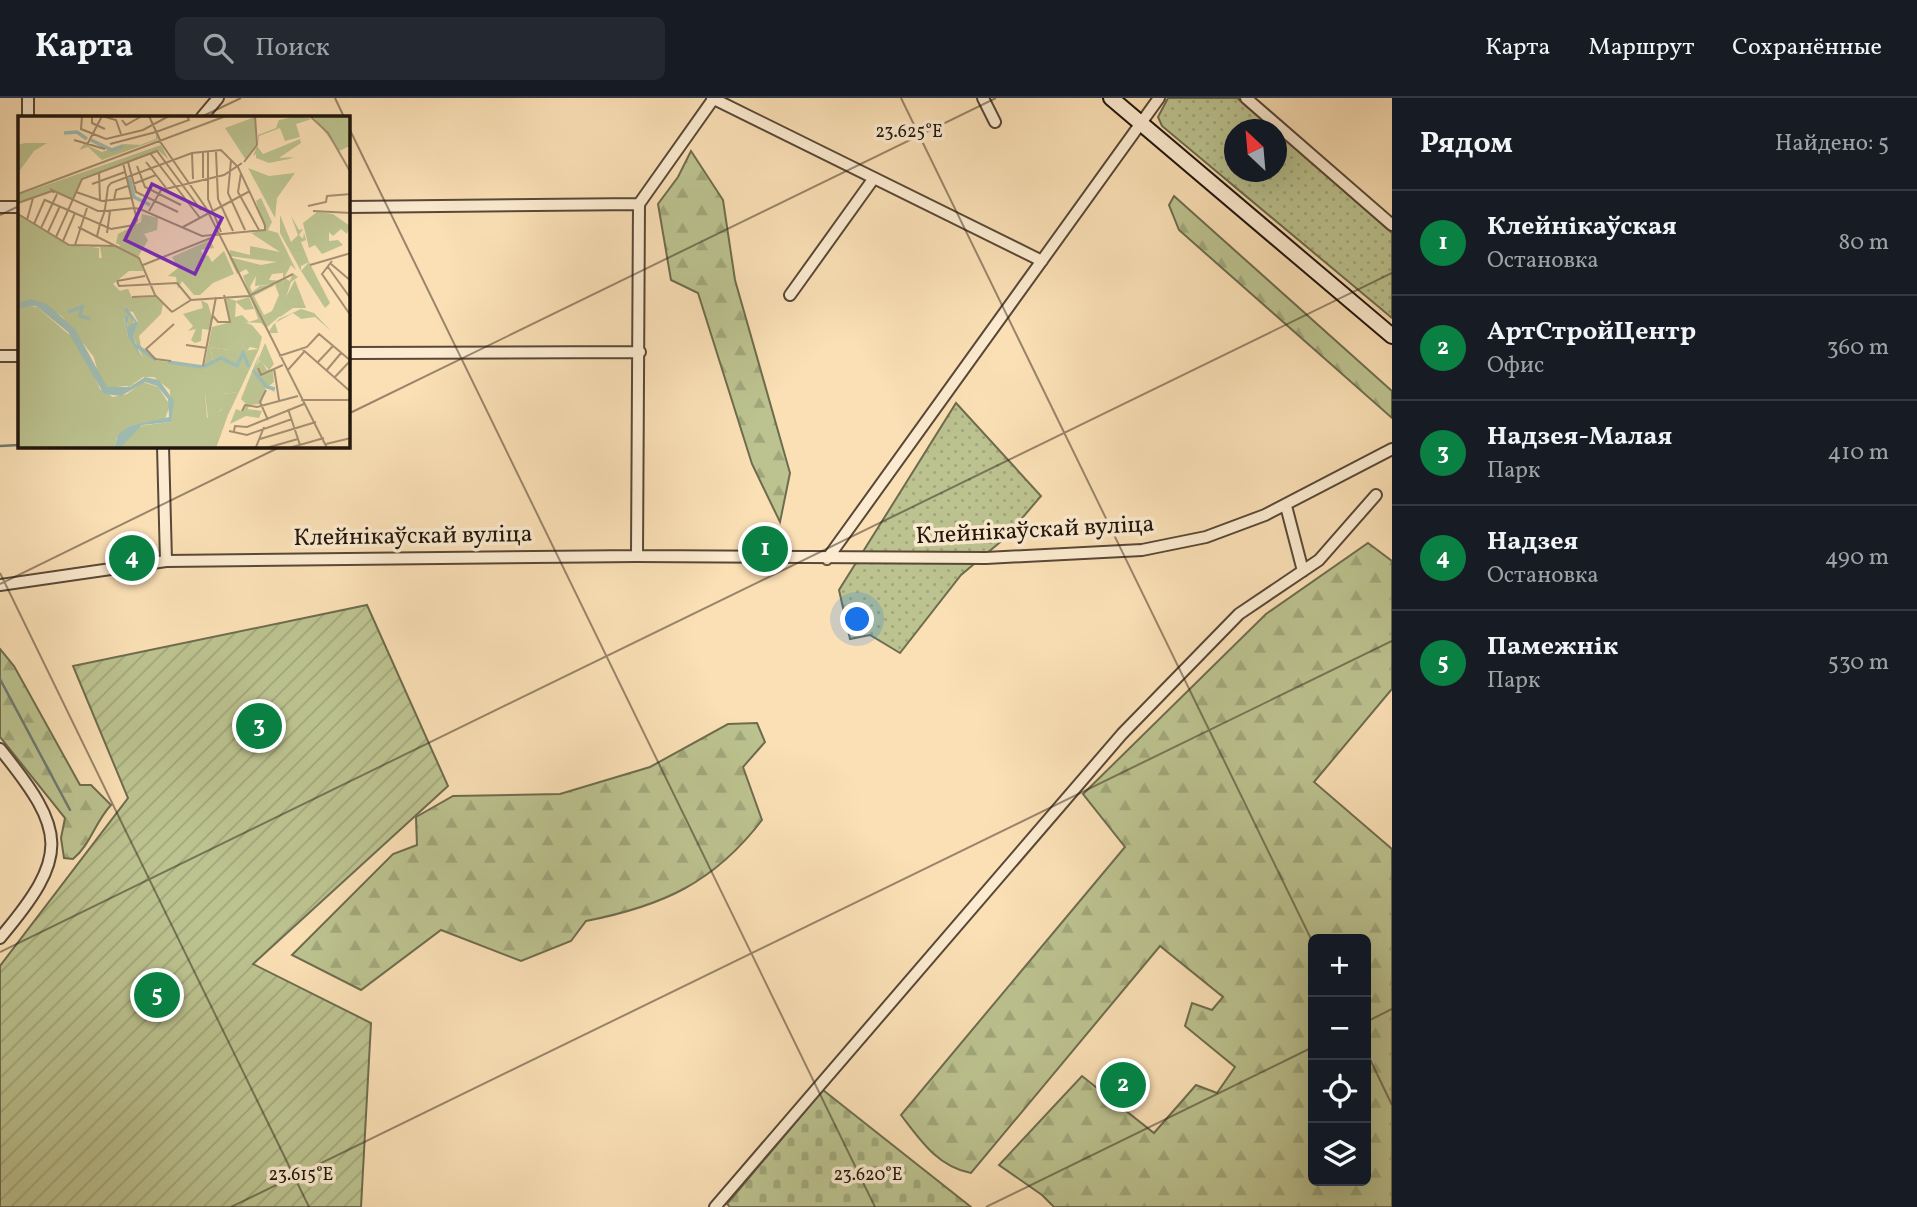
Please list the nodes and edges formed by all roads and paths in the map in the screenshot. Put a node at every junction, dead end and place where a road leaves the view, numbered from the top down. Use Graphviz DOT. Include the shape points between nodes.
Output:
graph roads {
  1 [pos="28,98"];
  2 [pos="218,98"];
  3 [pos="713,98"];
  4 [pos="983,98"];
  5 [pos="1111,98"];
  6 [pos="1159,98"];
  7 [pos="1246,98"];
  8 [pos="28,116"];
  9 [pos="203,116"];
  10 [pos="995,122"];
  11 [pos="1141,123"];
  12 [pos="874,178"];
  13 [pos="639,204"];
  14 [pos="0,207"];
  15 [pos="18,207"];
  16 [pos="350,207"];
  17 [pos="1392,225"];
  18 [pos="1042,261"];
  19 [pos="790,295"];
  20 [pos="1392,336"];
  21 [pos="640,352"];
  22 [pos="350,353"];
  23 [pos="0,356"];
  24 [pos="18,356"];
  25 [pos="163,448"];
  26 [pos="1392,449"];
  27 [pos="1376,495"];
  28 [pos="1286,506"];
  29 [pos="637,556"];
  30 [pos="827,559"];
  31 [pos="166,561"];
  32 [pos="1303,571"];
  33 [pos="0,585"];
  34 [pos="0,749"];
  35 [pos="0,938"];
  36 [pos="715,1207"];
  1 -- 8 [label="street"];
  2 -- 9 [label="street"];
  3 -- 12 [label="street"];
  3 -- 13 [label="street"];
  4 -- 10 [label="street"];
  5 -- 11 [label="main road"];
  6 -- 11 [label="street"];
  7 -- 17 [label="street"];
  11 -- 18 [label="street"];
  11 -- 20 [label="main road"];
  12 -- 18 [label="street"];
  12 -- 19 [label="street"];
  13 -- 16 [label="street"];
  13 -- 21 [label="street"];
  14 -- 15 [label="street"];
  18 -- 30 [label="street"];
  21 -- 22 [label="street"];
  21 -- 29 [label="street"];
  23 -- 24 [label="street"];
  25 -- 31 [label="street"];
  26 -- 28 [label="street, Клейнікаўскай вуліца"];
  27 -- 32 [label="street" via="1319,560"];
  28 -- 30 [label="street, Клейнікаўскай вуліца" via="1206,537 1142,550 986,558"];
  28 -- 32 [label="street"];
  29 -- 30 [label="street, Клейнікаўскай вуліца"];
  29 -- 31 [label="street, Клейнікаўскай вуліца"];
  31 -- 33 [label="street, Клейнікаўскай вуліца"];
  32 -- 36 [label="street" via="1239,614 1122,734"];
  34 -- 35 [label="street" via="40,800 50,821 52,850 30,902"];
}
